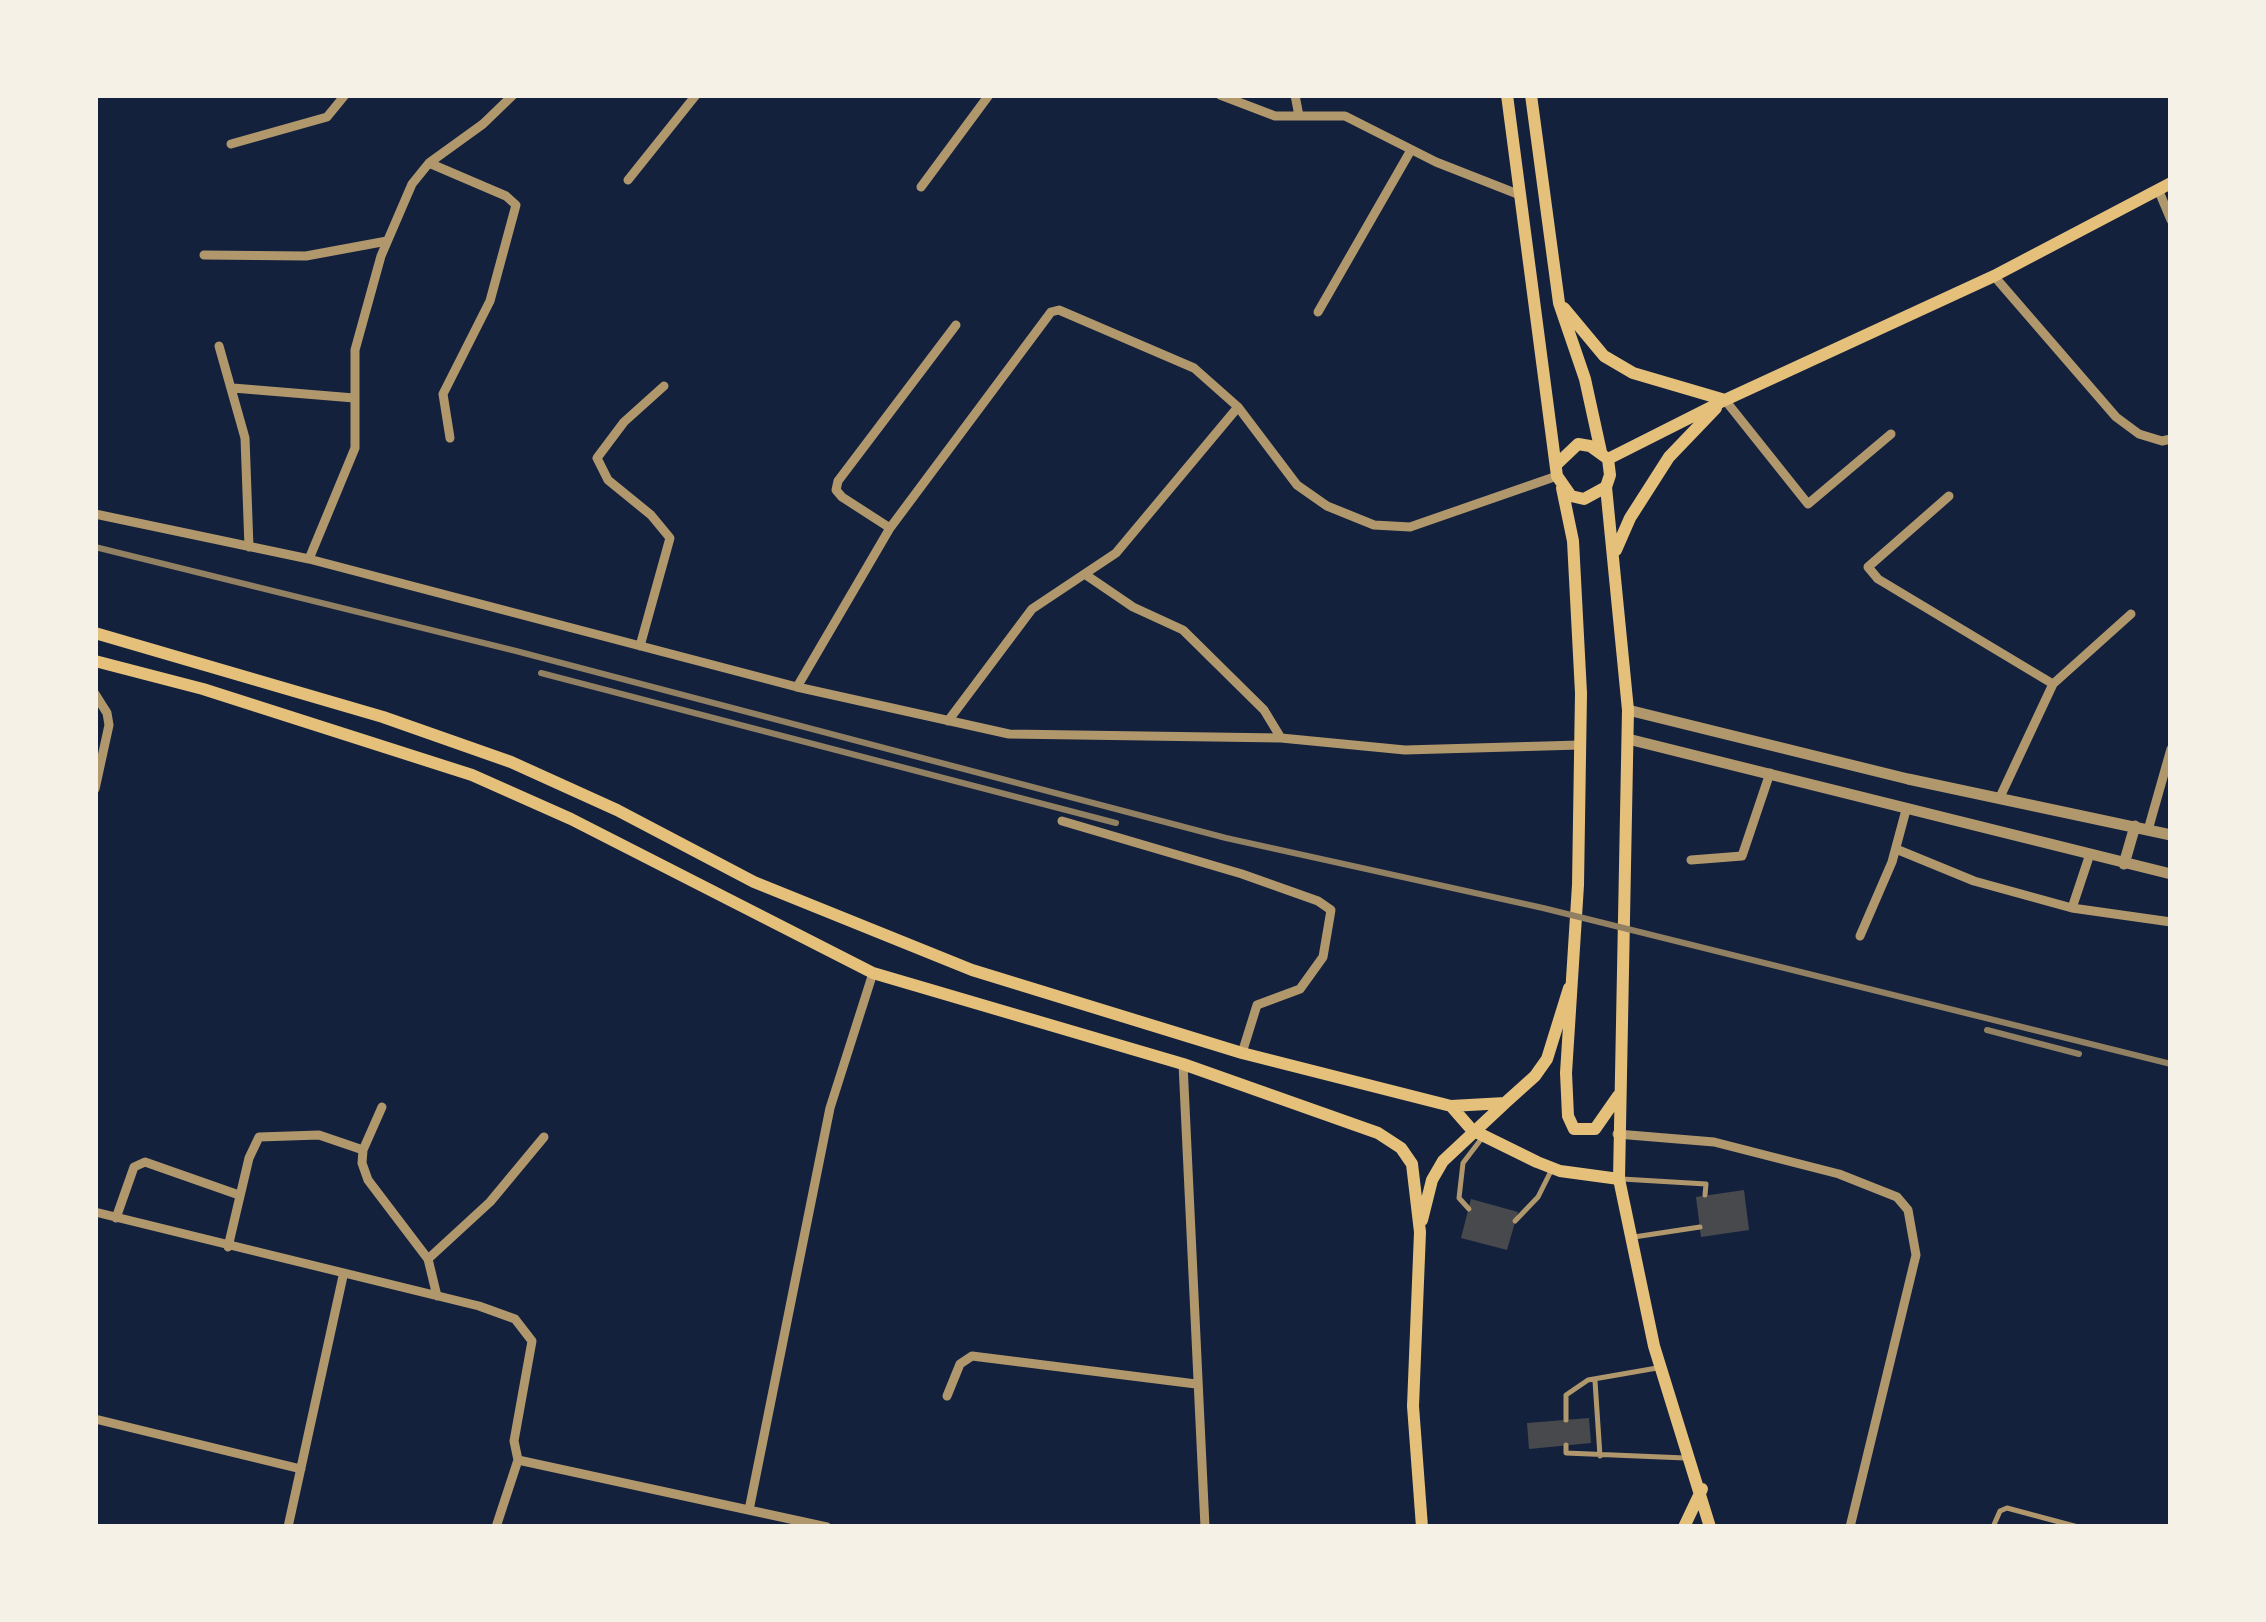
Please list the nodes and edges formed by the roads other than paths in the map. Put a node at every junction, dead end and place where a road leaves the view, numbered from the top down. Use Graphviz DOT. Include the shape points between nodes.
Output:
graph roads {
  1 [pos="345,95"];
  2 [pos="513,95"];
  3 [pos="696,95"];
  4 [pos="989,95"];
  5 [pos="1220,95"];
  6 [pos="1296,95"];
  7 [pos="1508,95"];
  8 [pos="1530,95"];
  9 [pos="1233,98"];
  10 [pos="1299,116"];
  11 [pos="231,144"];
  12 [pos="1411,150"];
  13 [pos="428,163"];
  14 [pos="628,180"];
  15 [pos="2164,186"];
  16 [pos="921,187"];
  17 [pos="1521,195"];
  18 [pos="2171,220"];
  19 [pos="388,241"];
  20 [pos="204,255"];
  21 [pos="1994,276"];
  22 [pos="1560,303"];
  23 [pos="1318,312"];
  24 [pos="956,326"];
  25 [pos="219,346"];
  26 [pos="664,386"];
  27 [pos="233,388"];
  28 [pos="354,398"];
  29 [pos="1725,400"];
  30 [pos="1238,407"];
  31 [pos="1891,434"];
  32 [pos="450,438"];
  33 [pos="2171,439"];
  34 [pos="1605,456"];
  35 [pos="1559,475"];
  36 [pos="1606,487"];
  37 [pos="1949,496"];
  38 [pos="95,514"];
  39 [pos="890,528"];
  40 [pos="248,547"];
  41 [pos="1615,552"];
  42 [pos="309,559"];
  43 [pos="1086,575"];
  44 [pos="2131,614"];
  45 [pos="95,633"];
  46 [pos="640,646"];
  47 [pos="95,661"];
  48 [pos="2053,684"];
  49 [pos="797,687"];
  50 [pos="95,694"];
  51 [pos="1628,710"];
  52 [pos="948,721"];
  53 [pos="1281,738"];
  54 [pos="1628,740"];
  55 [pos="1580,745"];
  56 [pos="2171,749"];
  57 [pos="1770,773"];
  58 [pos="95,789"];
  59 [pos="2000,796"];
  60 [pos="1906,810"];
  61 [pos="1062,821"];
  62 [pos="2142,828"];
  63 [pos="2171,835"];
  64 [pos="1896,849"];
  65 [pos="2089,857"];
  66 [pos="1692,860"];
  67 [pos="2124,864"];
  68 [pos="2171,874"];
  69 [pos="2072,908"];
  70 [pos="2171,922"];
  71 [pos="1860,936"];
  72 [pos="873,973"];
  73 [pos="1569,988"];
  74 [pos="1242,1053"];
  75 [pos="1183,1064"];
  76 [pos="1619,1094"];
  77 [pos="1505,1103"];
  78 [pos="382,1106"];
  79 [pos="1451,1106"];
  80 [pos="1478,1132"];
  81 [pos="1617,1134"];
  82 [pos="544,1137"];
  83 [pos="363,1150"];
  84 [pos="1552,1168"];
  85 [pos="1619,1179"];
  86 [pos="239,1194"];
  87 [pos="1706,1195"];
  88 [pos="1468,1209"];
  89 [pos="95,1212"];
  90 [pos="116,1218"];
  91 [pos="1515,1221"];
  92 [pos="1700,1227"];
  93 [pos="1420,1232"];
  94 [pos="1631,1238"];
  95 [pos="228,1247"];
  96 [pos="428,1259"];
  97 [pos="344,1276"];
  98 [pos="437,1296"];
  99 [pos="1660,1367"];
  100 [pos="1595,1381"];
  101 [pos="1196,1384"];
  102 [pos="947,1396"];
  103 [pos="95,1418"];
  104 [pos="1566,1420"];
  105 [pos="1566,1445"];
  106 [pos="1600,1456"];
  107 [pos="1691,1458"];
  108 [pos="518,1460"];
  109 [pos="300,1470"];
  110 [pos="1702,1490"];
  111 [pos="750,1510"];
  112 [pos="288,1527"];
  113 [pos="496,1527"];
  114 [pos="827,1527"];
  115 [pos="1205,1527"];
  116 [pos="1422,1527"];
  117 [pos="1684,1527"];
  118 [pos="1710,1527"];
  119 [pos="1850,1527"];
  120 [pos="1994,1527"];
  121 [pos="2078,1527"];
  1 -- 11 [label="street" via="327,117"];
  2 -- 13 [label="street"];
  3 -- 14 [label="street"];
  4 -- 16 [label="street"];
  5 -- 9 [label="street"];
  6 -- 10 [label="street"];
  7 -- 17 [label="main road"];
  8 -- 22 [label="main road"];
  9 -- 10 [label="street" via="1276,116"];
  10 -- 12 [label="street" via="1345,116"];
  12 -- 17 [label="street"];
  12 -- 23 [label="street"];
  13 -- 19 [label="street"];
  13 -- 32 [label="street" via="516,205 490,301 442,394"];
  15 -- 18 [label="street"];
  15 -- 21 [label="main road"];
  17 -- 35 [label="main road"];
  19 -- 20 [label="street" via="306,256"];
  19 -- 28 [label="street" via="355,350"];
  21 -- 29 [label="main road"];
  21 -- 33 [label="street" via="2116,417 2139,434"];
  22 -- 29 [label="main road" via="1604,356 1633,373"];
  22 -- 34 [label="main road"];
  24 -- 39 [label="street" via="838,481 842,497"];
  25 -- 27 [label="street"];
  26 -- 46 [label="street" via="597,458 608,480 670,538"];
  27 -- 28 [label="street"];
  27 -- 40 [label="street" via="245,438"];
  28 -- 42 [label="street" via="355,448"];
  29 -- 31 [label="street" via="1808,504"];
  29 -- 34 [label="main road"];
  29 -- 41 [label="main road" via="1670,458"];
  30 -- 35 [label="street" via="1296,486 1374,525 1410,527"];
  30 -- 39 [label="street" via="1177,357 1070,312 1051,312"];
  30 -- 43 [label="street" via="1116,553"];
  34 -- 35 [label="main road" via="1578,444"];
  34 -- 36 [label="main road"];
  35 -- 36 [label="main road" via="1584,499"];
  35 -- 55 [label="main road" via="1573,541"];
  36 -- 41 [label="main road"];
  37 -- 48 [label="street" via="1868,567"];
  38 -- 40 [label="street"];
  39 -- 49 [label="street"];
  40 -- 42 [label="street"];
  41 -- 51 [label="main road"];
  42 -- 46 [label="street"];
  43 -- 52 [label="street" via="1032,609"];
  43 -- 53 [label="street" via="1183,630 1264,710"];
  44 -- 48 [label="street"];
  45 -- 74 [label="main road" via="383,717 511,762 862,928 972,970"];
  46 -- 49 [label="street"];
  47 -- 72 [label="main road" via="472,776 571,819"];
  48 -- 59 [label="street"];
  49 -- 52 [label="street"];
  50 -- 58 [label="street" via="109,725"];
  51 -- 54 [label="main road"];
  51 -- 59 [label="street" via="1908,780"];
  52 -- 53 [label="street" via="1044,737"];
  53 -- 55 [label="street" via="1406,750"];
  54 -- 57 [label="street"];
  54 -- 76 [label="main road"];
  55 -- 73 [label="main road"];
  56 -- 62 [label="street"];
  57 -- 60 [label="street"];
  57 -- 66 [label="street" via="1742,856"];
  59 -- 62 [label="street"];
  60 -- 64 [label="street"];
  60 -- 65 [label="street"];
  61 -- 74 [label="street" via="1257,880 1331,910 1323,958 1300,989 1256,1005"];
  62 -- 63 [label="street"];
  62 -- 67 [label="street"];
  64 -- 69 [label="street" via="1974,881"];
  64 -- 71 [label="street"];
  65 -- 67 [label="street"];
  65 -- 69 [label="street"];
  67 -- 68 [label="street"];
  69 -- 70 [label="street"];
  72 -- 75 [label="main road"];
  72 -- 111 [label="street" via="830,1108"];
  73 -- 76 [label="main road" via="1566,1074 1574,1129 1595,1130"];
  73 -- 77 [label="main road" via="1547,1058"];
  74 -- 79 [label="main road"];
  75 -- 93 [label="main road" via="1378,1133 1401,1148 1412,1164"];
  75 -- 101 [label="street"];
  76 -- 81 [label="main road"];
  77 -- 79 [label="main road"];
  77 -- 80 [label="main road"];
  78 -- 83 [label="street"];
  79 -- 80 [label="main road"];
  80 -- 84 [label="main road"];
  80 -- 88 [label="lane" via="1463,1163 1459,1198"];
  80 -- 93 [label="main road" via="1432,1180"];
  81 -- 85 [label="main road"];
  81 -- 119 [label="street" via="1714,1142 1768,1156 1875,1186 1908,1210 1916,1255"];
  82 -- 96 [label="street" via="490,1202"];
  83 -- 86 [label="street" via="319,1135 262,1135"];
  83 -- 96 [label="street" via="368,1180"];
  84 -- 85 [label="main road"];
  84 -- 91 [label="lane"];
  85 -- 87 [label="lane" via="1706,1184"];
  85 -- 94 [label="main road"];
  86 -- 90 [label="street" via="146,1162 134,1167"];
  86 -- 95 [label="street"];
  89 -- 90 [label="street"];
  90 -- 95 [label="street"];
  92 -- 94 [label="lane"];
  93 -- 116 [label="main road" via="1413,1406"];
  94 -- 99 [label="main road"];
  95 -- 97 [label="street"];
  96 -- 98 [label="street"];
  97 -- 98 [label="street"];
  97 -- 109 [label="street"];
  98 -- 108 [label="street" via="497,1312 529,1331 532,1352 514,1441"];
  99 -- 100 [label="lane"];
  99 -- 107 [label="main road"];
  100 -- 104 [label="lane" via="1566,1395"];
  100 -- 106 [label="lane"];
  101 -- 102 [label="street" via="972,1356 960,1364"];
  101 -- 115 [label="street"];
  103 -- 109 [label="street"];
  105 -- 106 [label="lane" via="1566,1453"];
  106 -- 107 [label="lane"];
  107 -- 110 [label="main road"];
  108 -- 111 [label="street"];
  108 -- 113 [label="street"];
  109 -- 112 [label="street"];
  110 -- 117 [label="main road"];
  110 -- 118 [label="main road"];
  111 -- 114 [label="street"];
  120 -- 121 [label="lane" via="2007,1508"];
}
